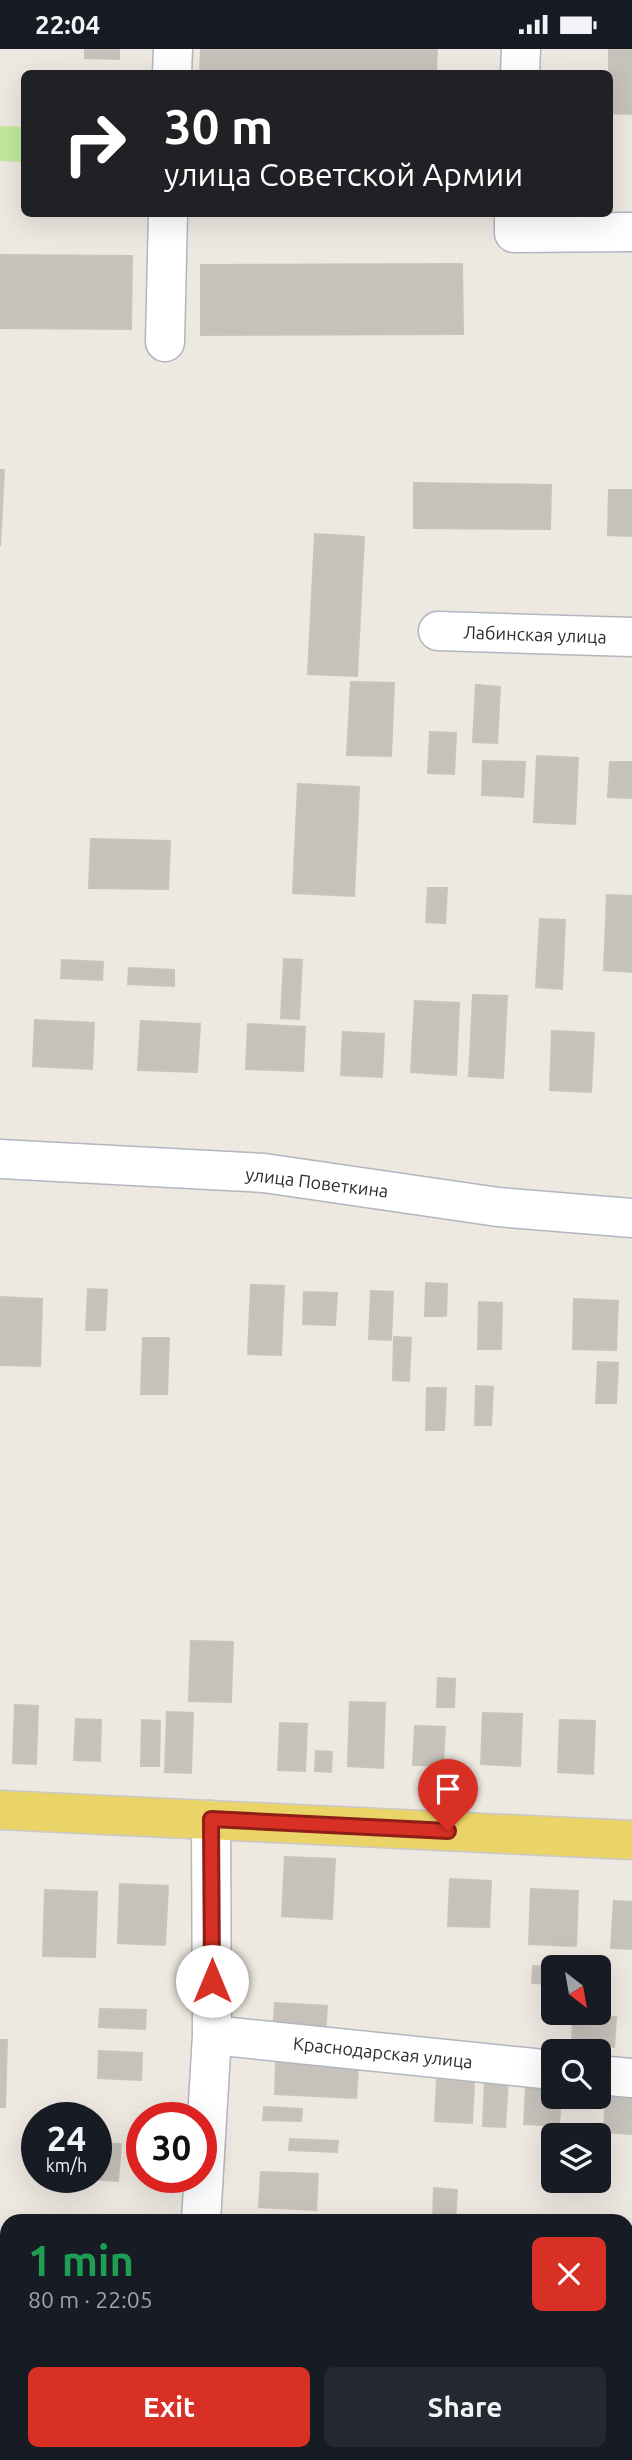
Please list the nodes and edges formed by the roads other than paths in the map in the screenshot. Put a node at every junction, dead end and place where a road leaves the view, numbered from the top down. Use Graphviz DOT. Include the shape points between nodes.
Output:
graph roads {
  1 [pos="173,49"];
  2 [pos="521,49"];
  3 [pos="172,70"];
  4 [pos="520,70"];
  5 [pos="168,217"];
  6 [pos="514,217"];
  7 [pos="632,232"];
  8 [pos="165,342"];
  9 [pos="438,631"];
  10 [pos="632,637"];
  11 [pos="0,1159"];
  12 [pos="632,1218"];
  13 [pos="0,1810"];
  14 [pos="211,1819"];
  15 [pos="632,1840"];
  16 [pos="212,2035"];
  17 [pos="541,2069"];
  18 [pos="611,2076"];
  19 [pos="632,2078"];
  20 [pos="201,2214"];
  1 -- 3 [label="street"];
  2 -- 4 [label="street"];
  5 -- 8 [label="street"];
  6 -- 7 [label="street" via="514,233"];
  9 -- 10 [label="street, Лабинская улица"];
  11 -- 12 [label="street, улица Поветкина" via="264,1173 498,1207"];
  13 -- 14 [label="main road"];
  14 -- 15 [label="main road"];
  14 -- 16 [label="street"];
  16 -- 17 [label="street, Краснодарская улица"];
  16 -- 20 [label="street"];
  18 -- 19 [label="street"];
}
